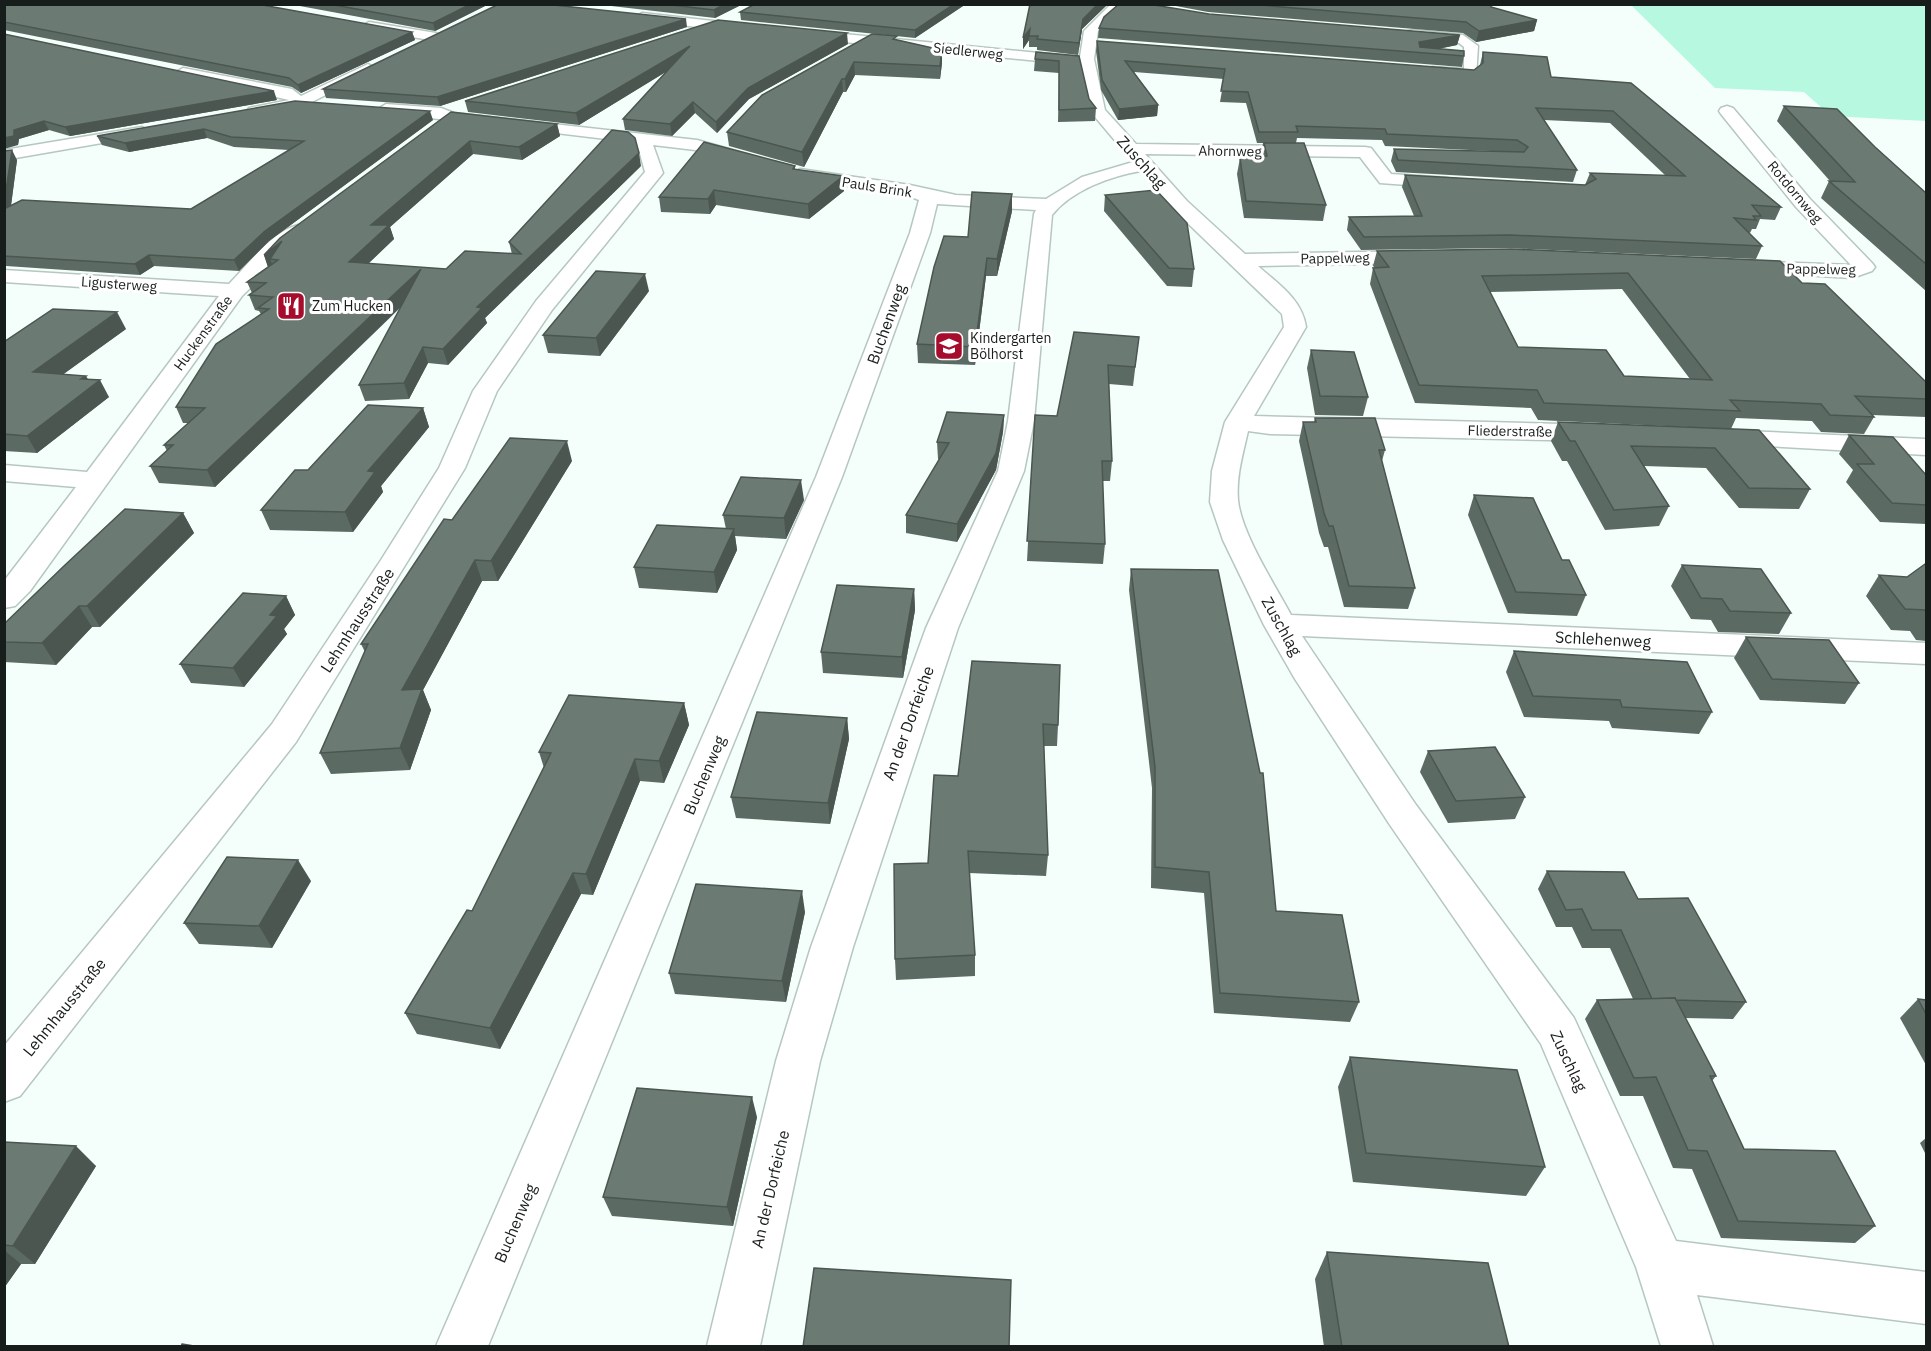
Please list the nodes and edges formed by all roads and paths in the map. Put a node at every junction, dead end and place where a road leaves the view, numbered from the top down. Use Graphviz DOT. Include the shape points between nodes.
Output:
graph roads {
  1 [pos="1124,5"];
  2 [pos="742,13"];
  3 [pos="622,15"];
  4 [pos="354,23"];
  5 [pos="714,25"];
  6 [pos="1404,28"];
  7 [pos="454,29"];
  8 [pos="759,30"];
  9 [pos="793,33"];
  10 [pos="680,36"];
  11 [pos="436,37"];
  12 [pos="869,40"];
  13 [pos="416,47"];
  14 [pos="1092,50"];
  15 [pos="840,56"];
  16 [pos="385,61"];
  17 [pos="163,68"];
  18 [pos="1415,70"];
  19 [pos="474,102"];
  20 [pos="298,103"];
  21 [pos="333,105"];
  22 [pos="369,108"];
  23 [pos="1727,111"];
  24 [pos="237,114"];
  25 [pos="446,115"];
  26 [pos="158,129"];
  27 [pos="423,137"];
  28 [pos="636,138"];
  29 [pos="727,138"];
  30 [pos="709,148"];
  31 [pos="4,155"];
  32 [pos="1137,157"];
  33 [pos="765,166"];
  34 [pos="787,172"];
  35 [pos="1466,184"];
  36 [pos="929,197"];
  37 [pos="1048,205"];
  38 [pos="313,219"];
  39 [pos="1444,256"];
  40 [pos="1239,260"];
  41 [pos="1729,266"];
  42 [pos="1863,269"];
  43 [pos="4,276"];
  44 [pos="234,291"];
  45 [pos="1238,422"];
  46 [pos="1626,434"];
  47 [pos="1695,437"];
  48 [pos="1926,447"];
  49 [pos="4,473"];
  50 [pos="94,481"];
  51 [pos="4,599"];
  52 [pos="1280,625"];
  53 [pos="1926,653"];
  54 [pos="4,1081"];
  55 [pos="1661,1265"];
  56 [pos="1926,1298"];
  57 [pos="462,1347"];
  58 [pos="735,1347"];
  59 [pos="1687,1347"];
  1 -- 14 [label="street" via="1094,27 1088,36"];
  2 -- 5 [label="street"];
  3 -- 5 [label="street"];
  4 -- 11 [label="street"];
  5 -- 8 [label="street"];
  5 -- 10 [label="street"];
  6 -- 18 [label="street" via="1463,39 1471,46 1471,74"];
  7 -- 11 [label="street"];
  9 -- 12 [label="street, Siedlerweg"];
  11 -- 13 [label="street"];
  12 -- 14 [label="street, Siedlerweg"];
  12 -- 15 [label="street"];
  14 -- 32 [label="street, Zuschlag" via="1092,100"];
  16 -- 20 [label="street"];
  17 -- 20 [label="street" via="292,94"];
  19 -- 25 [label="street"];
  20 -- 21 [label="street"];
  20 -- 24 [label="street"];
  22 -- 25 [label="street"];
  23 -- 42 [label="street, Rotdornweg" via="1824,226 1859,259"];
  25 -- 27 [label="street"];
  25 -- 28 [label="street"];
  26 -- 31 [label="street"];
  28 -- 30 [label="street"];
  28 -- 54 [label="street, Lehmhausstraße" via="647,148 654,173 544,306 485,391 452,468 284,733"];
  29 -- 30 [label="street"];
  30 -- 33 [label="street"];
  32 -- 35 [label="street, Ahornweg" via="1374,152 1386,179"];
  32 -- 37 [label="street"];
  32 -- 40 [label="street, Zuschlag" via="1180,205"];
  34 -- 36 [label="street, Pauls Brink" via="910,190"];
  36 -- 37 [label="street, Pauls Brink"];
  36 -- 57 [label="street, Buchenweg" via="920,233 829,477"];
  37 -- 58 [label="street, An der Dorfeiche" via="1043,214 1021,421 1011,471 942,628 832,947 798,1061"];
  38 -- 44 [label="street, Huckenstraße"];
  39 -- 40 [label="street, Pappelweg"];
  40 -- 45 [label="street, Zuschlag" via="1287,304 1295,327"];
  41 -- 42 [label="street, Pappelweg" via="1852,272"];
  43 -- 44 [label="street, Ligusterweg"];
  44 -- 50 [label="street, Huckenstraße"];
  45 -- 46 [label="street, Fliederstraße" via="1270,426"];
  45 -- 52 [label="street, Zuschlag" via="1225,471 1224,502 1237,540"];
  47 -- 48 [label="street"];
  49 -- 50 [label="street"];
  50 -- 51 [label="street, Huckenstraße"];
  52 -- 53 [label="street, Schlehenweg"];
  52 -- 55 [label="street, Zuschlag" via="1403,815 1558,1032"];
  55 -- 56 [label="street"];
  55 -- 59 [label="street, Zuschlag"];
}
